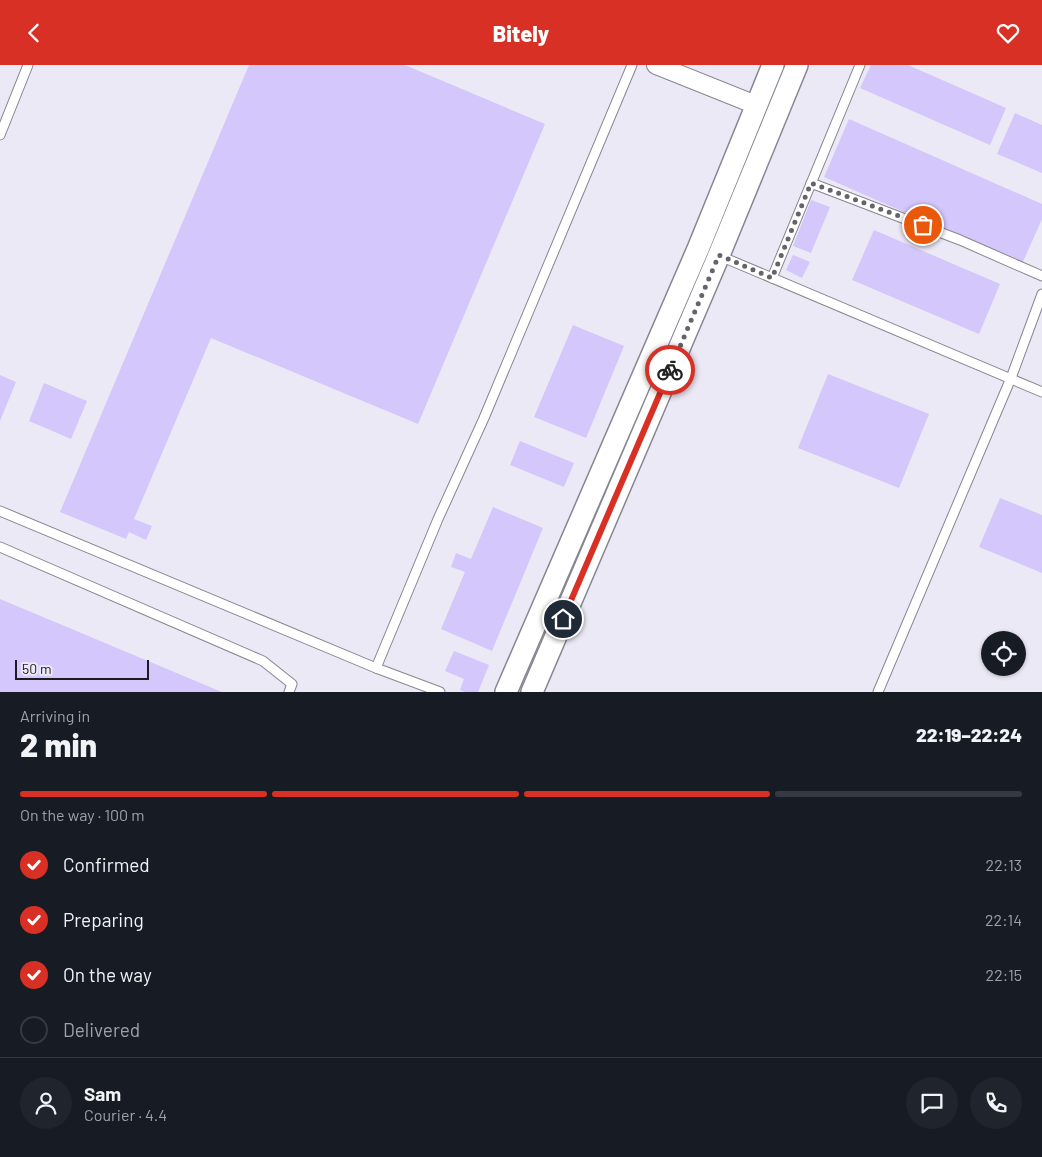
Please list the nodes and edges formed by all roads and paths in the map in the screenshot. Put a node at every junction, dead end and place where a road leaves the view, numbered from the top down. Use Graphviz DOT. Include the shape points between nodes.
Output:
graph roads {
  1 [pos="28,65"];
  2 [pos="632,65"];
  3 [pos="656,65"];
  4 [pos="773,65"];
  5 [pos="797,65"];
  6 [pos="860,65"];
  7 [pos="756,105"];
  8 [pos="0,135"];
  9 [pos="811,183"];
  10 [pos="708,252"];
  11 [pos="1042,276"];
  12 [pos="772,278"];
  13 [pos="1042,294"];
  14 [pos="1011,378"];
  15 [pos="1042,392"];
  16 [pos="0,511"];
  17 [pos="0,547"];
  18 [pos="376,668"];
  19 [pos="289,692"];
  20 [pos="440,692"];
  21 [pos="506,692"];
  22 [pos="532,692"];
  23 [pos="878,692"];
  1 -- 8 [label="lane"];
  2 -- 18 [label="lane"];
  3 -- 7 [label="street"];
  4 -- 7 [label="street"];
  5 -- 10 [label="street"];
  6 -- 9 [label="lane"];
  7 -- 10 [label="street"];
  9 -- 11 [label="lane" via="960,239"];
  9 -- 12 [label="lane"];
  10 -- 12 [label="lane"];
  10 -- 21 [label="street"];
  10 -- 22 [label="street"];
  12 -- 14 [label="lane"];
  13 -- 14 [label="lane"];
  14 -- 15 [label="lane"];
  14 -- 23 [label="lane"];
  16 -- 18 [label="lane"];
  17 -- 19 [label="lane" via="263,661 292,684"];
  18 -- 20 [label="lane"];
}
